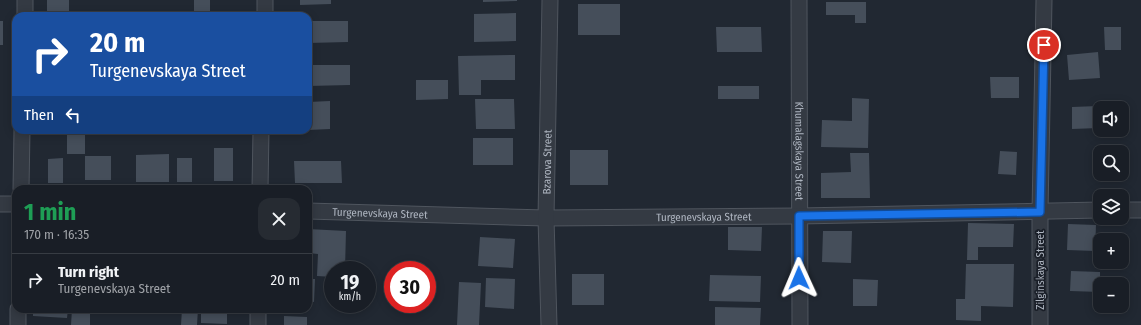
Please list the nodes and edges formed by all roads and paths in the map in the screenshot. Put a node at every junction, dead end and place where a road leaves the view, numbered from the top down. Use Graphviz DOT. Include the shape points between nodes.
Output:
graph roads {
  1 [pos="25,0"];
  2 [pos="265,0"];
  3 [pos="550,0"];
  4 [pos="799,0"];
  5 [pos="1044,0"];
  6 [pos="25,12"];
  7 [pos="265,12"];
  8 [pos="22,134"];
  9 [pos="262,134"];
  10 [pos="21,185"];
  11 [pos="260,185"];
  12 [pos="0,204"];
  13 [pos="12,204"];
  14 [pos="1093,210"];
  15 [pos="1129,210"];
  16 [pos="1141,210"];
  17 [pos="312,211"];
  18 [pos="1040,212"];
  19 [pos="799,216"];
  20 [pos="546,218"];
  21 [pos="18,313"];
  22 [pos="258,313"];
  23 [pos="18,325"];
  24 [pos="258,325"];
  25 [pos="549,325"];
  26 [pos="800,325"];
  27 [pos="1040,325"];
  1 -- 6 [label="street"];
  2 -- 7 [label="street"];
  3 -- 20 [label="street, Bzarova Street"];
  4 -- 19 [label="street, Khumalagskaya Street"];
  5 -- 18 [label="street, Zilginskaya Street"];
  8 -- 10 [label="street"];
  9 -- 11 [label="street"];
  12 -- 13 [label="street"];
  14 -- 18 [label="street, Turgenevskaya Street"];
  15 -- 16 [label="street"];
  17 -- 20 [label="street, Turgenevskaya Street"];
  18 -- 19 [label="street, Turgenevskaya Street"];
  18 -- 27 [label="street, Zilginskaya Street"];
  19 -- 20 [label="street, Turgenevskaya Street"];
  19 -- 26 [label="street, Khumalagskaya Street"];
  20 -- 25 [label="street, Bzarova Street"];
  21 -- 23 [label="street"];
  22 -- 24 [label="street"];
}
